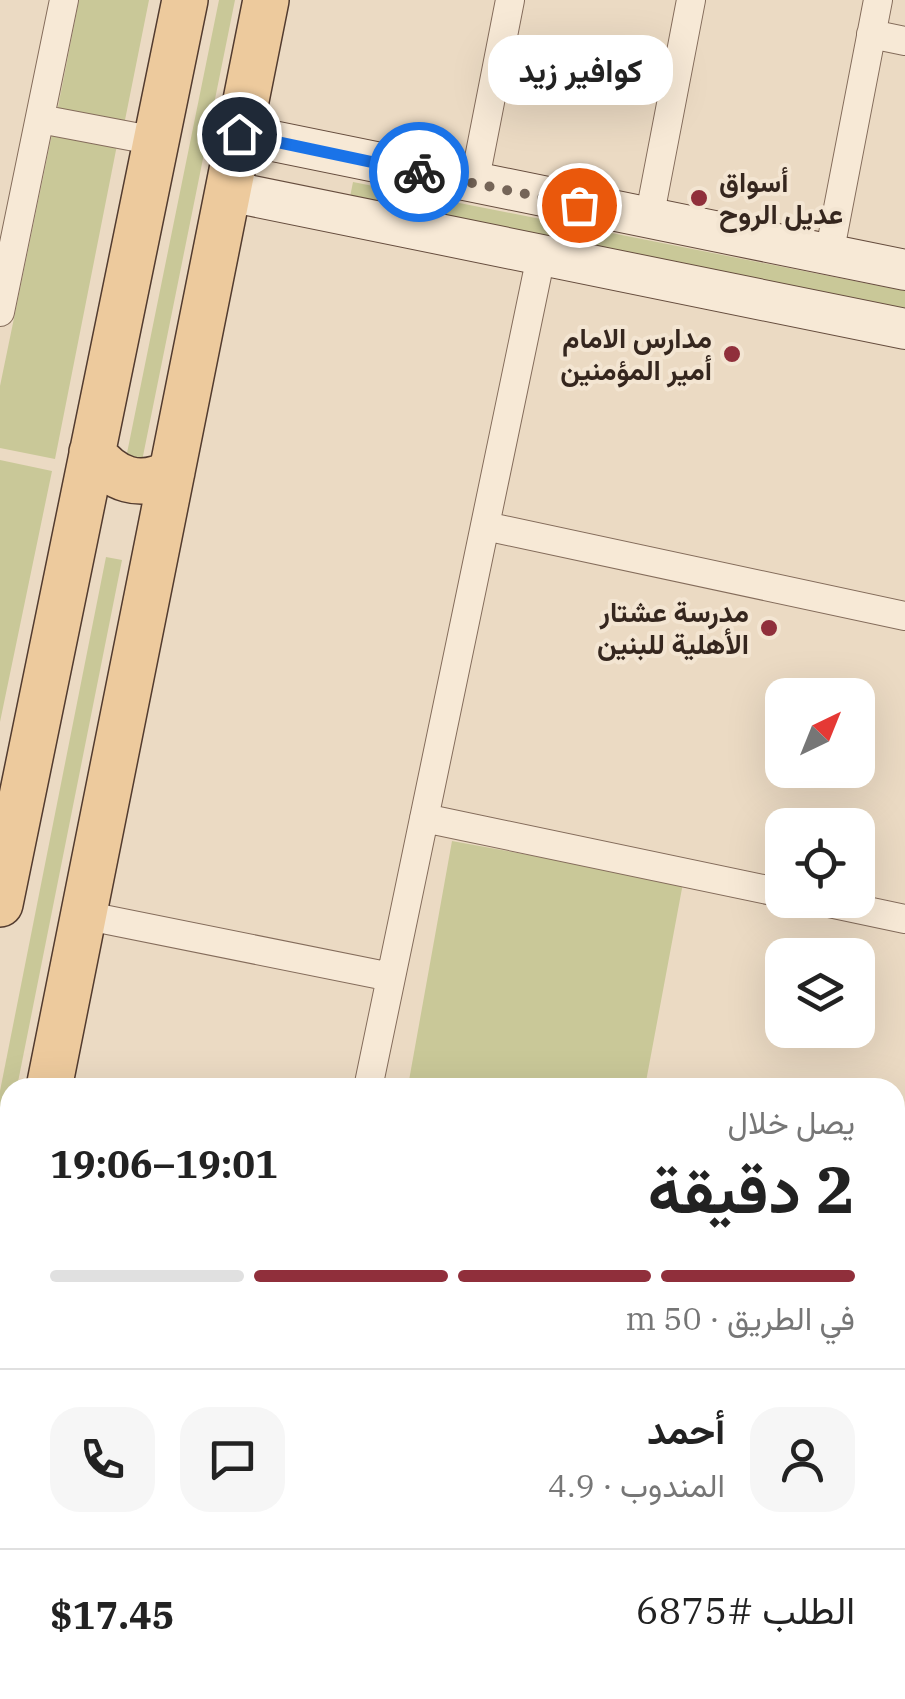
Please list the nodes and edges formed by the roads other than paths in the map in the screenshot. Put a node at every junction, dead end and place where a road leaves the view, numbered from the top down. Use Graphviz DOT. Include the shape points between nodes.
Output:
graph roads {
  1 [pos="64,0"];
  2 [pos="184,0"];
  3 [pos="266,0"];
  4 [pos="510,0"];
  5 [pos="691,0"];
  6 [pos="878,0"];
  7 [pos="872,34"];
  8 [pos="905,41"];
  9 [pos="40,118"];
  10 [pos="239,134"];
  11 [pos="156,140"];
  12 [pos="362,161"];
  13 [pos="474,184"];
  14 [pos="228,191"];
  15 [pos="345,215"];
  16 [pos="649,219"];
  17 [pos="829,255"];
  18 [pos="541,256"];
  19 [pos="905,270"];
  20 [pos="0,312"];
  21 [pos="905,329"];
  22 [pos="92,452"];
  23 [pos="172,472"];
  24 [pos="78,522"];
  25 [pos="485,526"];
  26 [pos="159,536"];
  27 [pos="905,616"];
  28 [pos="424,818"];
  29 [pos="765,889"];
  30 [pos="0,904"];
  31 [pos="875,913"];
  32 [pos="84,915"];
  33 [pos="905,919"];
  34 [pos="391,977"];
  35 [pos="51,1078"];
  36 [pos="370,1078"];
  1 -- 9 [label="street"];
  2 -- 11 [label="main road"];
  3 -- 10 [label="main road"];
  4 -- 13 [label="street"];
  5 -- 16 [label="street"];
  6 -- 7 [label="street"];
  7 -- 8 [label="street"];
  7 -- 17 [label="street"];
  9 -- 11 [label="street"];
  9 -- 20 [label="street"];
  10 -- 12 [label="main road"];
  10 -- 14 [label="main road"];
  11 -- 22 [label="main road"];
  12 -- 13 [label="main road"];
  12 -- 15 [label="main road" via="343,166 332,181 333,200"];
  13 -- 16 [label="main road"];
  14 -- 15 [label="main road"];
  14 -- 23 [label="main road"];
  15 -- 18 [label="main road"];
  16 -- 17 [label="main road"];
  17 -- 19 [label="main road"];
  18 -- 21 [label="main road"];
  18 -- 25 [label="street"];
  22 -- 23 [label="main road" via="126,480 149,482"];
  22 -- 24 [label="main road"];
  23 -- 26 [label="main road"];
  24 -- 26 [label="main road" via="102,510 126,512"];
  24 -- 30 [label="main road"];
  25 -- 27 [label="street"];
  25 -- 28 [label="street"];
  26 -- 32 [label="main road"];
  28 -- 29 [label="street"];
  28 -- 34 [label="street"];
  31 -- 33 [label="street"];
  32 -- 34 [label="street"];
  32 -- 35 [label="main road"];
  34 -- 36 [label="street"];
}
